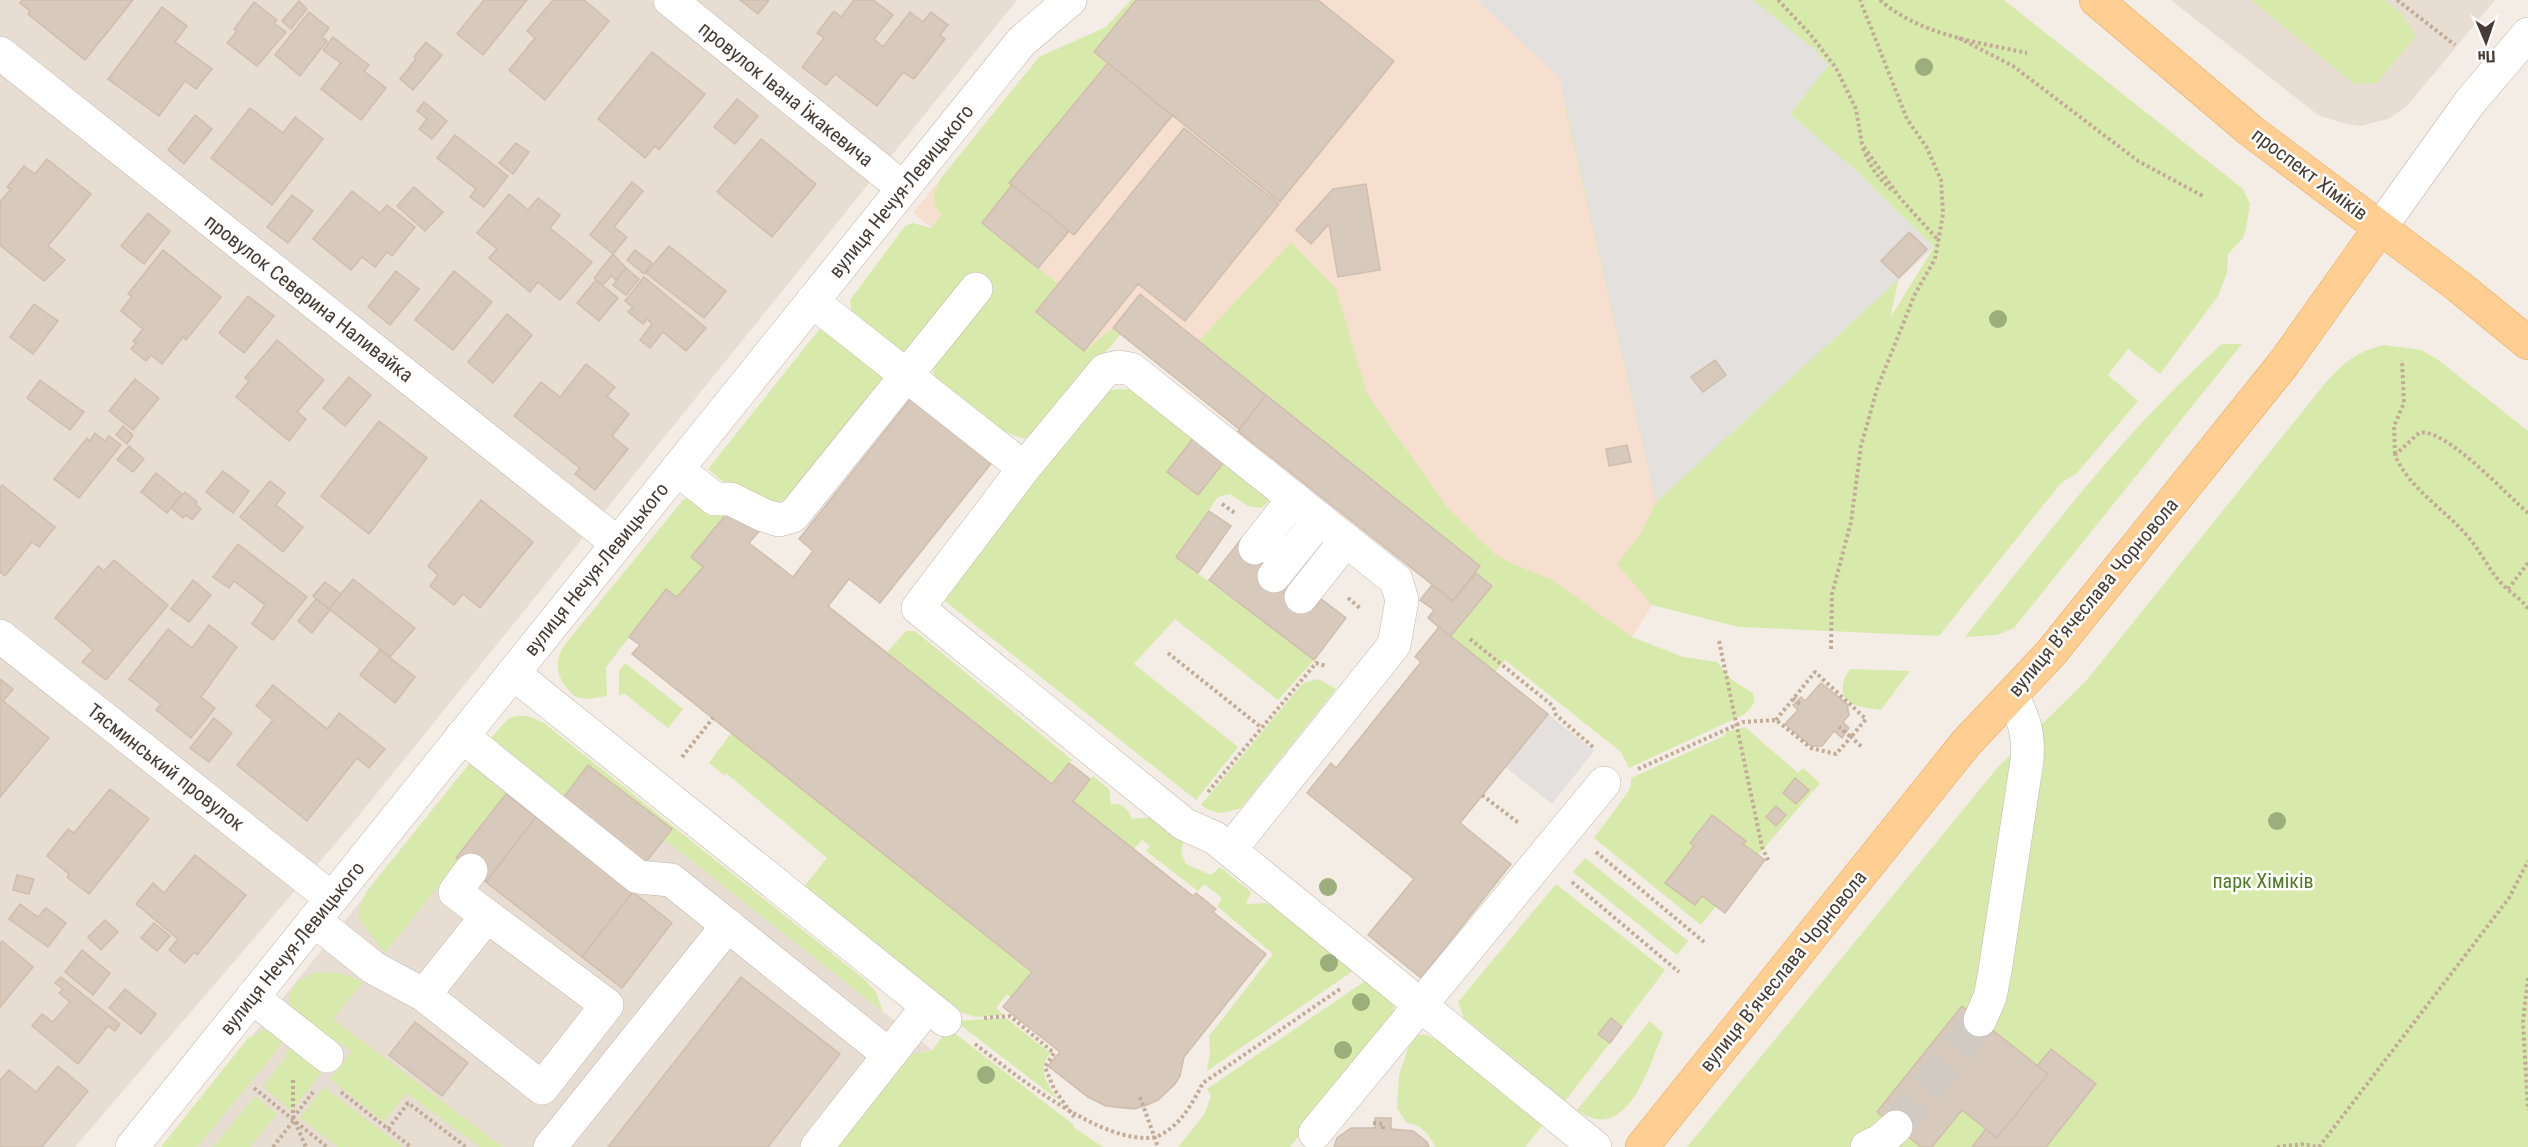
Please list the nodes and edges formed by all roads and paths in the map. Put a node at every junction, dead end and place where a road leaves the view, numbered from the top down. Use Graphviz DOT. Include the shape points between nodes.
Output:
graph roads {
  1 [pos="670,0"];
  2 [pos="1070,0"];
  3 [pos="1778,0"];
  4 [pos="1860,0"];
  5 [pos="1880,0"];
  6 [pos="2096,0"];
  7 [pos="2397,0"];
  8 [pos="2528,34"];
  9 [pos="1959,38"];
  10 [pos="2455,45"];
  11 [pos="0,53"];
  12 [pos="2027,53"];
  13 [pos="903,188"];
  14 [pos="2203,196"];
  15 [pos="2380,228"];
  16 [pos="1939,241"];
  17 [pos="976,289"];
  18 [pos="812,301"];
  19 [pos="2528,343"];
  20 [pos="2402,360"];
  21 [pos="906,375"];
  22 [pos="2396,455"];
  23 [pos="1024,468"];
  24 [pos="677,469"];
  25 [pos="1294,498"];
  26 [pos="1222,504"];
  27 [pos="2528,513"];
  28 [pos="1320,519"];
  29 [pos="1261,540"];
  30 [pos="1346,540"];
  31 [pos="617,543"];
  32 [pos="2528,563"];
  33 [pos="1274,576"];
  34 [pos="1310,585"];
  35 [pos="2508,589"];
  36 [pos="2528,609"];
  37 [pos="1364,611"];
  38 [pos="0,636"];
  39 [pos="1470,639"];
  40 [pos="1719,641"];
  41 [pos="1831,649"];
  42 [pos="1168,653"];
  43 [pos="1336,668"];
  44 [pos="513,673"];
  45 [pos="2012,695"];
  46 [pos="1793,698"];
  47 [pos="1801,705"];
  48 [pos="714,718"];
  49 [pos="1776,720"];
  50 [pos="1736,725"];
  51 [pos="1839,727"];
  52 [pos="1262,728"];
  53 [pos="462,736"];
  54 [pos="1851,737"];
  55 [pos="1862,747"];
  56 [pos="1609,781"];
  57 [pos="656,789"];
  58 [pos="1482,795"];
  59 [pos="1184,824"];
  60 [pos="1525,828"];
  61 [pos="1567,828"];
  62 [pos="1230,850"];
  63 [pos="1543,857"];
  64 [pos="2528,861"];
  65 [pos="1769,862"];
  66 [pos="471,870"];
  67 [pos="323,909"];
  68 [pos="497,913"];
  69 [pos="728,925"];
  70 [pos="1704,942"];
  71 [pos="1374,967"];
  72 [pos="1679,972"];
  73 [pos="2528,978"];
  74 [pos="424,995"];
  75 [pos="252,997"];
  76 [pos="1420,1004"];
  77 [pos="936,1014"];
  78 [pos="1980,1020"];
  79 [pos="889,1055"];
  80 [pos="330,1071"];
  81 [pos="254,1088"];
  82 [pos="1140,1097"];
  83 [pos="2528,1110"];
  84 [pos="294,1120"];
  85 [pos="1077,1121"];
  86 [pos="1375,1123"];
  87 [pos="1896,1127"];
  88 [pos="388,1129"];
  89 [pos="1383,1129"];
  90 [pos="1315,1133"];
  91 [pos="1155,1138"];
  92 [pos="132,1147"];
  93 [pos="273,1147"];
  94 [pos="306,1147"];
  95 [pos="327,1147"];
  96 [pos="411,1147"];
  97 [pos="466,1147"];
  98 [pos="550,1147"];
  99 [pos="817,1147"];
  100 [pos="1158,1147"];
  101 [pos="1594,1147"];
  102 [pos="1642,1147"];
  103 [pos="1867,1147"];
  104 [pos="2277,1147"];
  105 [pos="2318,1147"];
  1 -- 13 [label="street, провулок Івана Їжакевича"];
  2 -- 13 [label="street, вулиця Нечуя-Левицького" via="1022,42"];
  3 -- 16 [label="path" via="1836,68 1856,109 1868,163"];
  4 -- 16 [label="path" via="1907,119 1927,148 1941,180 1943,214"];
  5 -- 9 [label="path" via="1930,30"];
  6 -- 15 [label="main road, проспект Хіміків" via="2251,130"];
  7 -- 10 [label="path"];
  8 -- 15 [label="street, вулиця Вʼячеслава Чорновола" via="2470,102"];
  9 -- 12 [label="path"];
  9 -- 14 [label="path" via="2013,66 2138,160"];
  11 -- 31 [label="street, провулок Северина Наливайка"];
  13 -- 18 [label="street, вулиця Нечуя-Левицького"];
  15 -- 19 [label="main road, проспект Хіміків"];
  15 -- 45 [label="main road, вулиця Вʼячеслава Чорновола" via="2284,363 2051,653"];
  16 -- 41 [label="path" via="1935,259 1915,294 1877,389 1861,446 1851,522 1833,594"];
  17 -- 21 [label="street"];
  18 -- 21 [label="street"];
  18 -- 24 [label="street, вулиця Нечуя-Левицького"];
  20 -- 22 [label="path" via="2404,403 2394,426"];
  21 -- 23 [label="street"];
  21 -- 24 [label="street" via="793,516 779,520 731,499 715,499"];
  22 -- 27 [label="path" via="2419,433 2432,433 2469,459"];
  22 -- 35 [label="path" via="2410,480 2449,514"];
  23 -- 25 [label="street" via="1105,370 1118,367 1131,369 1263,463"];
  23 -- 59 [label="street" via="918,608"];
  24 -- 31 [label="street, вулиця Нечуя-Левицького"];
  25 -- 28 [label="street"];
  25 -- 29 [label="street"];
  26 -- 29 [label="path"];
  28 -- 30 [label="street"];
  28 -- 33 [label="street"];
  30 -- 34 [label="street"];
  30 -- 62 [label="street" via="1396,579 1402,600 1395,645"];
  31 -- 44 [label="street, вулиця Нечуя-Левицького"];
  32 -- 35 [label="path"];
  34 -- 37 [label="path"];
  35 -- 36 [label="path"];
  38 -- 67 [label="street, Тясминський провулок"];
  39 -- 56 [label="path" via="1553,706 1556,715 1607,758"];
  40 -- 50 [label="path"];
  42 -- 52 [label="path"];
  43 -- 52 [label="path" via="1316,663"];
  44 -- 53 [label="street, вулиця Нечуя-Левицького"];
  44 -- 57 [label="street"];
  45 -- 78 [label="street" via="2026,725 2027,760 1995,971"];
  45 -- 102 [label="main road, вулиця Вʼячеслава Чорновола" via="1966,744"];
  46 -- 47 [label="path"];
  46 -- 49 [label="path"];
  46 -- 54 [label="path" via="1815,672 1866,719"];
  48 -- 57 [label="path"];
  49 -- 50 [label="path"];
  49 -- 54 [label="path" via="1811,748 1827,752 1836,754"];
  50 -- 56 [label="path"];
  50 -- 65 [label="path" via="1762,847"];
  51 -- 54 [label="path"];
  52 -- 59 [label="path"];
  53 -- 67 [label="street, вулиця Нечуя-Левицького"];
  53 -- 69 [label="street" via="638,877 671,880"];
  54 -- 55 [label="path"];
  56 -- 61 [label="street"];
  57 -- 77 [label="street"];
  58 -- 60 [label="path"];
  59 -- 62 [label="street" via="1215,838"];
  61 -- 63 [label="street"];
  61 -- 70 [label="path"];
  62 -- 71 [label="street"];
  63 -- 72 [label="path"];
  63 -- 76 [label="street"];
  64 -- 105 [label="path" via="2509,898"];
  66 -- 68 [label="street" via="454,892"];
  67 -- 74 [label="street, Тясминський провулок" via="374,968"];
  67 -- 75 [label="street, вулиця Нечуя-Левицького"];
  68 -- 74 [label="street"];
  68 -- 74 [label="street, Тясминський провулок" via="595,981 607,1005 542,1088"];
  69 -- 79 [label="street"];
  69 -- 98 [label="street"];
  71 -- 76 [label="street"];
  71 -- 91 [label="path" via="1203,1083 1174,1126"];
  73 -- 83 [label="path" via="2523,1022"];
  75 -- 80 [label="street"];
  75 -- 92 [label="street, вулиця Нечуя-Левицького"];
  76 -- 90 [label="street"];
  76 -- 101 [label="street"];
  77 -- 79 [label="street"];
  77 -- 85 [label="path"];
  77 -- 85 [label="path" via="1010,1017 1054,1053 1046,1067 1054,1089"];
  79 -- 99 [label="street"];
  80 -- 88 [label="path"];
  81 -- 84 [label="path"];
  82 -- 91 [label="path"];
  84 -- 93 [label="path"];
  84 -- 94 [label="path"];
  84 -- 95 [label="path"];
  85 -- 91 [label="path" via="1103,1134 1129,1140"];
  86 -- 89 [label="path" via="1383,1124"];
  87 -- 103 [label="street"];
  88 -- 96 [label="path"];
  88 -- 97 [label="path" via="408,1103"];
  91 -- 100 [label="path"];
  104 -- 105 [label="path"];
}
